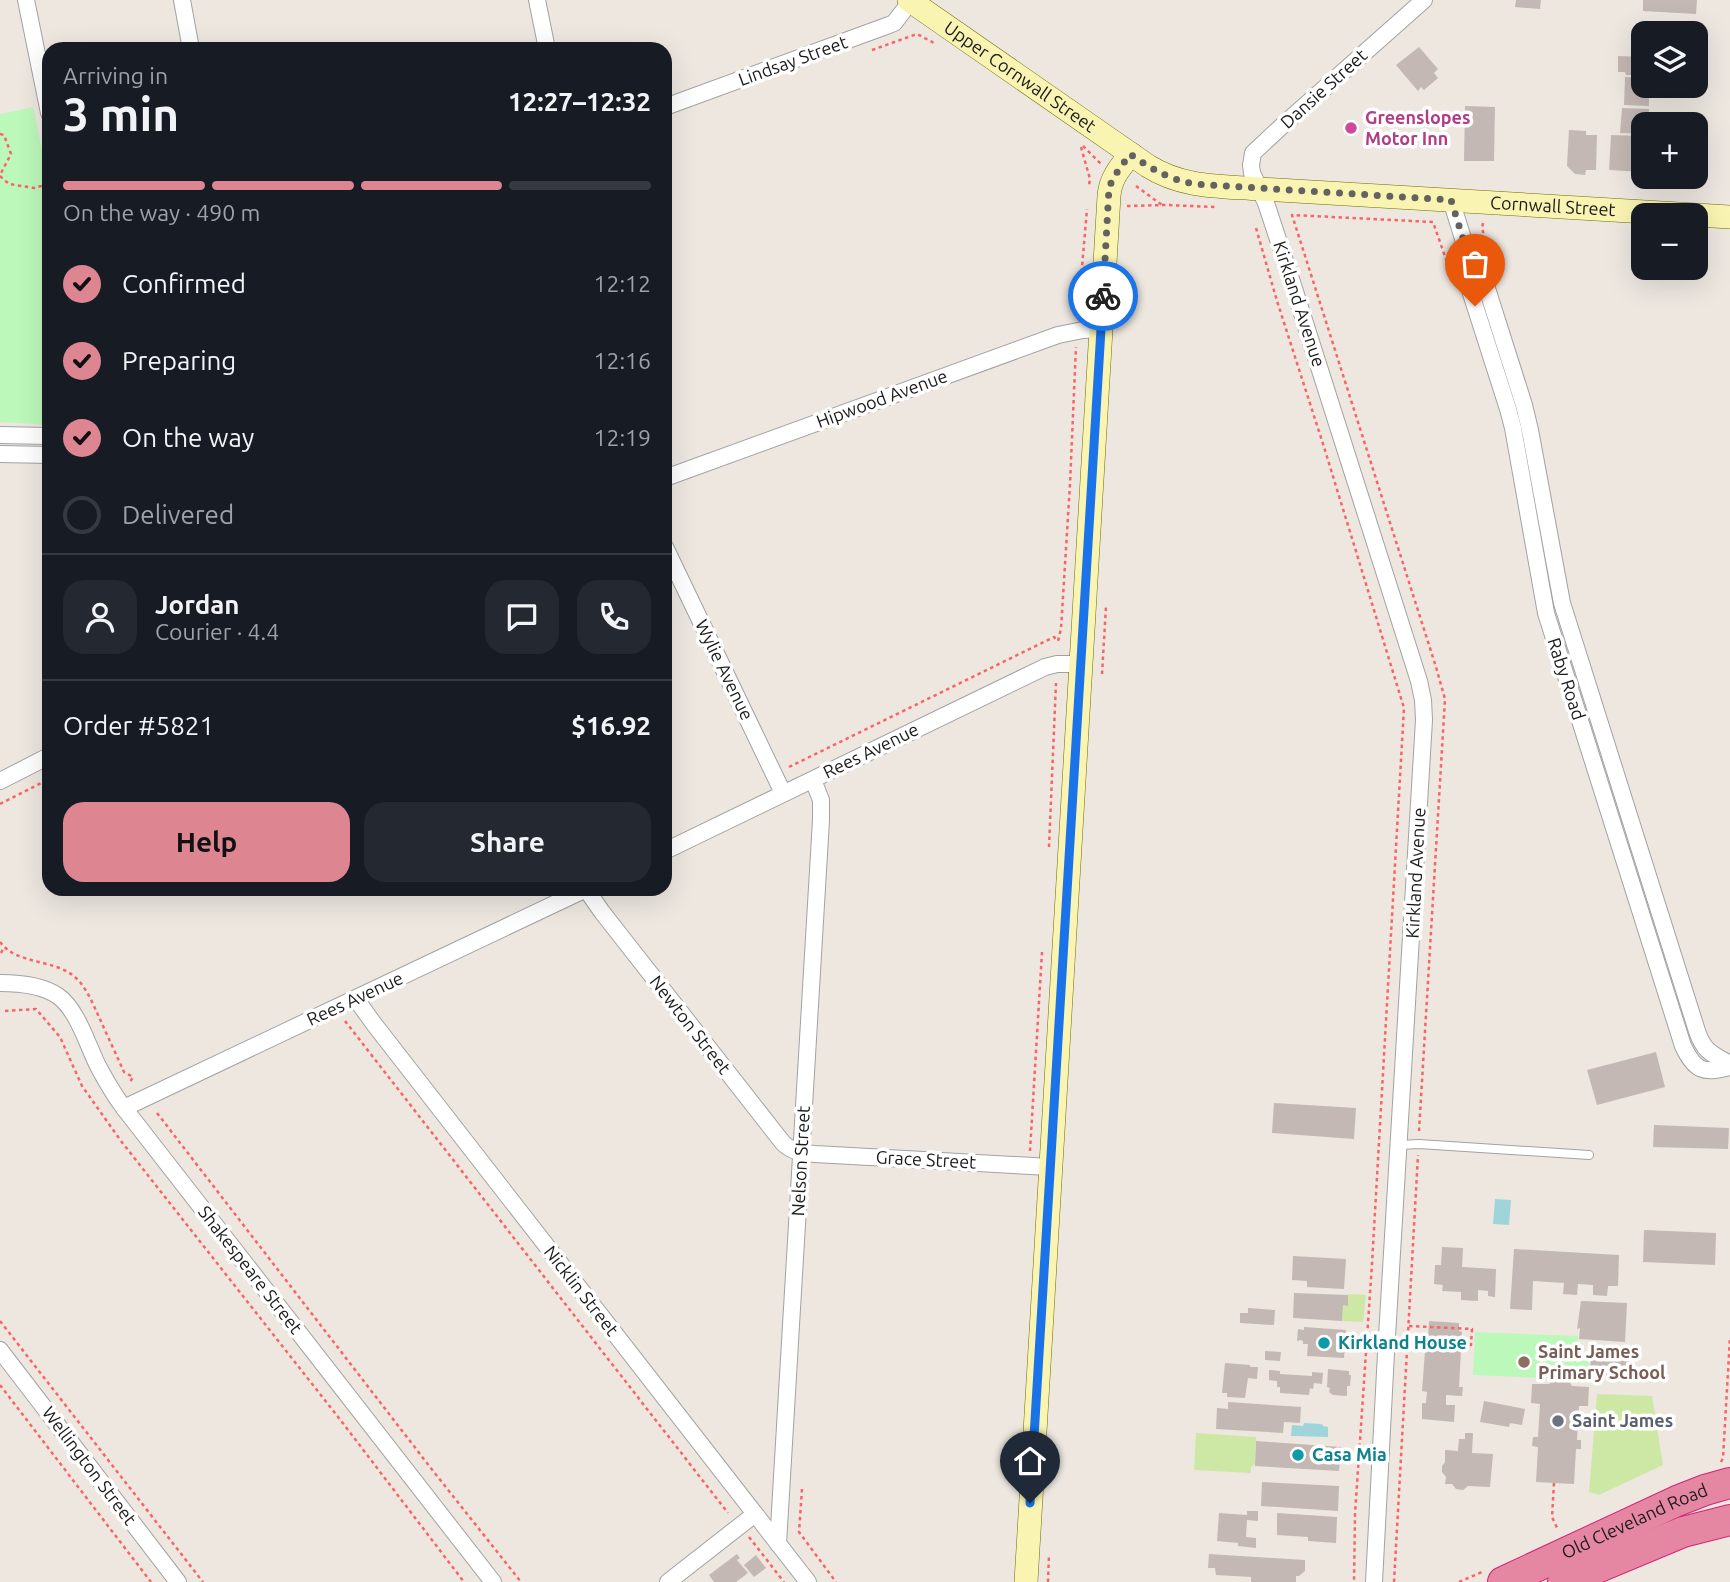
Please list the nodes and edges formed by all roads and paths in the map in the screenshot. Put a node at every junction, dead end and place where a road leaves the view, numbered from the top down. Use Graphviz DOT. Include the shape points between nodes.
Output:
graph roads {
  1 [pos="26,0"];
  2 [pos="181,0"];
  3 [pos="537,0"];
  4 [pos="1424,0"];
  5 [pos="910,1"];
  6 [pos="190,42"];
  7 [pos="546,42"];
  8 [pos="937,45"];
  9 [pos="863,53"];
  10 [pos="42,79"];
  11 [pos="672,104"];
  12 [pos="0,134"];
  13 [pos="1130,154"];
  14 [pos="1102,165"];
  15 [pos="0,175"];
  16 [pos="42,186"];
  17 [pos="1136,186"];
  18 [pos="1260,189"];
  19 [pos="1088,192"];
  20 [pos="1451,200"];
  21 [pos="1087,205"];
  22 [pos="1162,205"];
  23 [pos="1127,206"];
  24 [pos="1222,208"];
  25 [pos="1730,217"];
  26 [pos="1254,222"];
  27 [pos="1482,223"];
  28 [pos="1489,253"];
  29 [pos="1451,276"];
  30 [pos="1078,314"];
  31 [pos="1101,329"];
  32 [pos="1076,347"];
  33 [pos="0,435"];
  34 [pos="42,436"];
  35 [pos="0,454"];
  36 [pos="42,455"];
  37 [pos="672,475"];
  38 [pos="672,562"];
  39 [pos="1106,607"];
  40 [pos="1080,664"];
  41 [pos="1102,673"];
  42 [pos="1056,683"];
  43 [pos="42,760"];
  44 [pos="785,769"];
  45 [pos="813,780"];
  46 [pos="0,781"];
  47 [pos="42,783"];
  48 [pos="783,793"];
  49 [pos="0,804"];
  50 [pos="672,847"];
  51 [pos="1048,858"];
  52 [pos="571,896"];
  53 [pos="591,896"];
  54 [pos="4,947"];
  55 [pos="1043,950"];
  56 [pos="1,953"];
  57 [pos="0,983"];
  58 [pos="356,999"];
  59 [pos="5,1011"];
  60 [pos="345,1021"];
  61 [pos="1730,1065"];
  62 [pos="124,1108"];
  63 [pos="157,1113"];
  64 [pos="1419,1144"];
  65 [pos="1399,1145"];
  66 [pos="801,1153"];
  67 [pos="1030,1155"];
  68 [pos="1589,1155"];
  69 [pos="1050,1167"];
  70 [pos="0,1321"];
  71 [pos="1409,1326"];
  72 [pos="1730,1337"];
  73 [pos="1461,1345"];
  74 [pos="0,1350"];
  75 [pos="0,1385"];
  76 [pos="1725,1474"];
  77 [pos="1555,1483"];
  78 [pos="802,1489"];
  79 [pos="755,1514"];
  80 [pos="733,1519"];
  81 [pos="1730,1520"];
  82 [pos="747,1534"];
  83 [pos="1561,1537"];
  84 [pos="778,1544"];
  85 [pos="1049,1555"];
  86 [pos="151,1582"];
  87 [pos="178,1582"];
  88 [pos="203,1582"];
  89 [pos="464,1582"];
  90 [pos="493,1582"];
  91 [pos="521,1582"];
  92 [pos="668,1582"];
  93 [pos="784,1582"];
  94 [pos="808,1582"];
  95 [pos="836,1582"];
  96 [pos="1026,1582"];
  97 [pos="1048,1582"];
  98 [pos="1354,1582"];
  99 [pos="1374,1582"];
  100 [pos="1394,1582"];
  101 [pos="1503,1582"];
  102 [pos="1563,1582"];
  1 -- 10 [label="street"];
  2 -- 6 [label="street"];
  3 -- 7 [label="street"];
  4 -- 18 [label="street, Dansie Street" via="1254,153 1252,173"];
  5 -- 11 [label="street, Lindsay Street" via="894,23"];
  5 -- 13 [label="street, Upper Cornwall Street"];
  8 -- 9 [label="path" via="917,34"];
  12 -- 15 [label="path" via="11,154"];
  13 -- 18 [label="street, Cornwall Street" via="1181,181"];
  13 -- 31 [label="street" via="1109,188"];
  14 -- 19 [label="path" via="1080,144 1090,179"];
  15 -- 16 [label="path" via="9,184"];
  17 -- 22 [label="path"];
  18 -- 20 [label="street, Cornwall Street"];
  18 -- 65 [label="street, Kirkland Avenue" via="1423,700"];
  20 -- 25 [label="street, Cornwall Street"];
  20 -- 61 [label="street, Raby Road" via="1466,248 1483,276 1524,405 1562,603 1700,1041"];
  21 -- 30 [label="path"];
  22 -- 23 [label="path"];
  22 -- 24 [label="path"];
  26 -- 98 [label="path" via="1404,708"];
  27 -- 28 [label="path"];
  29 -- 64 [label="path" via="1433,222 1292,215 1445,699"];
  31 -- 37 [label="street, Hipwood Avenue" via="1058,335"];
  31 -- 40 [label="street"];
  32 -- 44 [label="path" via="1058,641 1054,637"];
  33 -- 34 [label="street"];
  35 -- 36 [label="street"];
  38 -- 48 [label="street, Wylie Avenue"];
  39 -- 41 [label="path"];
  40 -- 45 [label="street, Rees Avenue" via="1045,667"];
  40 -- 69 [label="street"];
  42 -- 51 [label="path"];
  43 -- 46 [label="street"];
  45 -- 48 [label="street, Rees Avenue"];
  45 -- 66 [label="street, Nelson Street" via="821,805"];
  47 -- 49 [label="path"];
  48 -- 50 [label="street, Rees Avenue"];
  52 -- 58 [label="street, Rees Avenue"];
  53 -- 66 [label="street, Newton Street" via="783,1143"];
  54 -- 56 [label="path"];
  55 -- 67 [label="path"];
  57 -- 62 [label="street, Shakespeare Street" via="33,986 65,1002"];
  58 -- 62 [label="street, Rees Avenue"];
  58 -- 79 [label="street, Nicklin Street"];
  59 -- 89 [label="path" via="36,1009 60,1037 82,1086 121,1141"];
  60 -- 80 [label="path"];
  62 -- 90 [label="street, Shakespeare Street"];
  63 -- 91 [label="path"];
  64 -- 65 [label="lane"];
  64 -- 68 [label="lane"];
  64 -- 71 [label="path"];
  65 -- 99 [label="street, Kirkland Avenue"];
  66 -- 69 [label="street, Grace Street"];
  66 -- 84 [label="street, Nelson Street"];
  69 -- 96 [label="street"];
  70 -- 88 [label="path"];
  71 -- 73 [label="path" via="1472,1329 1471,1345"];
  71 -- 100 [label="path"];
  72 -- 76 [label="path"];
  74 -- 87 [label="street, Wellington Street"];
  75 -- 86 [label="path"];
  76 -- 101 [label="highway, Old Cleveland Road" via="1705,1490"];
  77 -- 83 [label="path" via="1552,1517"];
  78 -- 95 [label="path" via="799,1532"];
  79 -- 84 [label="street, Nicklin Street"];
  79 -- 92 [label="street"];
  81 -- 102 [label="highway, Old Cleveland Road" via="1683,1532"];
  82 -- 93 [label="path"];
  84 -- 94 [label="street, Nicklin Street"];
  85 -- 97 [label="path"];
}
